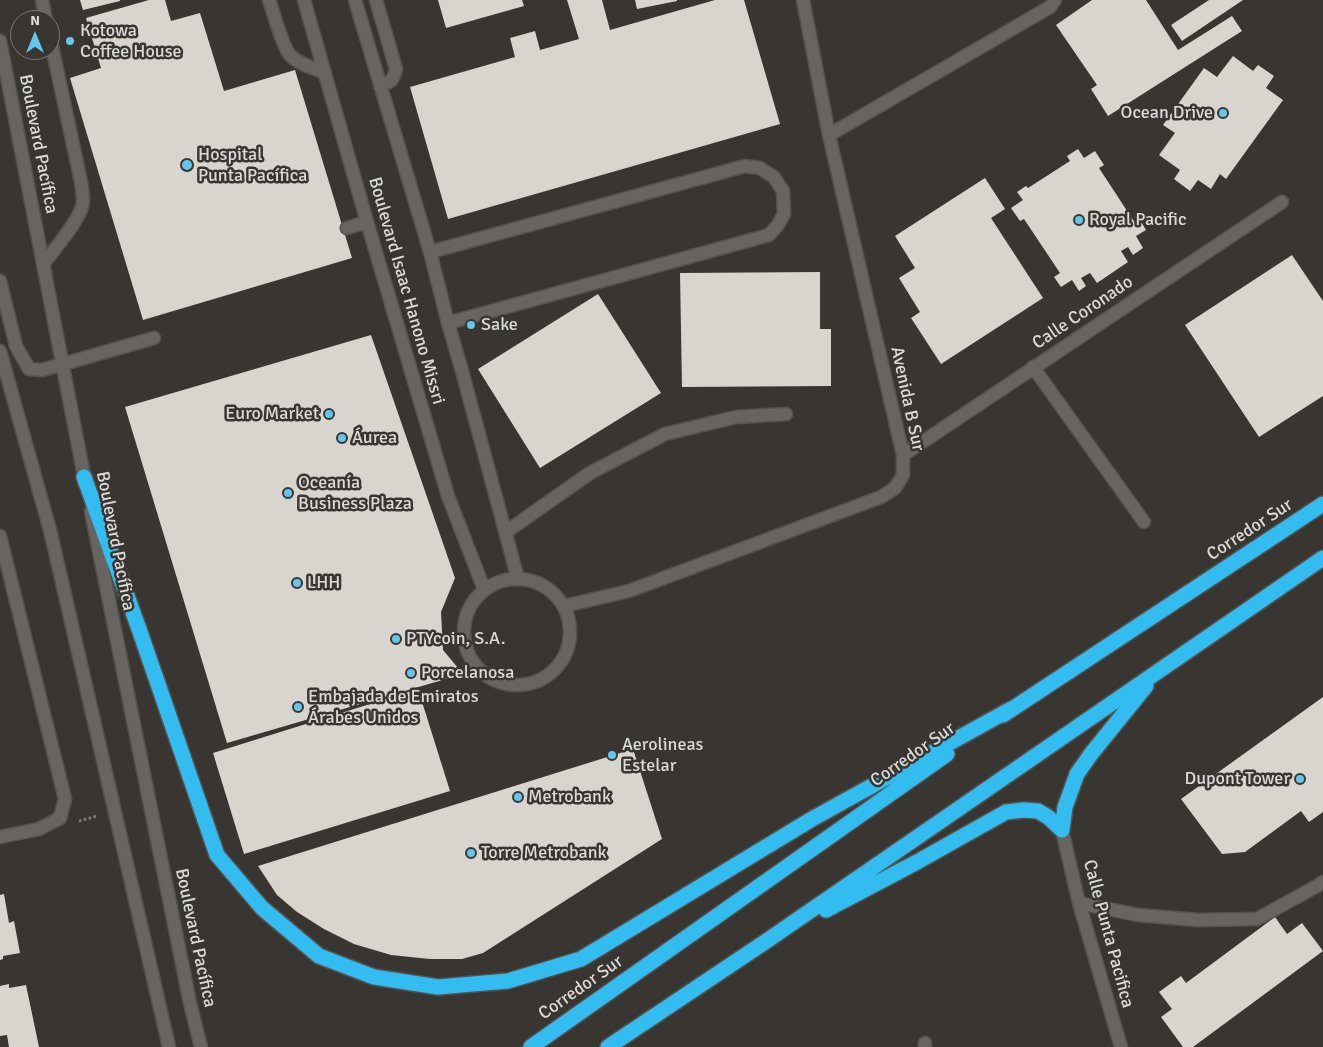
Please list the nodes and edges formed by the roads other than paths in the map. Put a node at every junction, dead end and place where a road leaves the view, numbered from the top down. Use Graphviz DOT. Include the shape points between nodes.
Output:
graph roads {
  1 [pos="270,0"];
  2 [pos="304,0"];
  3 [pos="355,0"];
  4 [pos="376,0"];
  5 [pos="803,0"];
  6 [pos="1055,0"];
  7 [pos="0,41"];
  8 [pos="55,60"];
  9 [pos="325,73"];
  10 [pos="380,86"];
  11 [pos="829,135"];
  12 [pos="1282,202"];
  13 [pos="367,222"];
  14 [pos="346,228"];
  15 [pos="430,252"];
  16 [pos="43,264"];
  17 [pos="0,281"];
  18 [pos="448,323"];
  19 [pos="154,338"];
  20 [pos="0,351"];
  21 [pos="62,365"];
  22 [pos="1033,368"];
  23 [pos="786,414"];
  24 [pos="904,454"];
  25 [pos="84,477"];
  26 [pos="1323,504"];
  27 [pos="1144,522"];
  28 [pos="506,532"];
  29 [pos="0,536"];
  30 [pos="1323,558"];
  31 [pos="518,579"];
  32 [pos="484,590"];
  33 [pos="564,606"];
  34 [pos="1156,673"];
  35 [pos="1011,709"];
  36 [pos="1062,830"];
  37 [pos="0,837"];
  38 [pos="1323,882"];
  39 [pos="1080,903"];
  40 [pos="765,942"];
  41 [pos="169,1047"];
  42 [pos="202,1047"];
  43 [pos="531,1047"];
  44 [pos="608,1047"];
  45 [pos="1120,1047"];
  1 -- 9 [label="street" via="290,56"];
  2 -- 9 [label="street, Boulevard Isaac Hanono Missri"];
  3 -- 10 [label="street, Boulevard Isaac Hanono Missri"];
  4 -- 10 [label="street" via="396,69 390,83"];
  5 -- 11 [label="street, Avenida B Sur"];
  6 -- 11 [label="street" via="1050,7"];
  7 -- 16 [label="street, Boulevard Pacífica"];
  8 -- 16 [label="street" via="83,202 81,212"];
  9 -- 13 [label="street, Boulevard Isaac Hanono Missri"];
  10 -- 15 [label="street, Boulevard Isaac Hanono Missri"];
  11 -- 24 [label="street, Avenida B Sur"];
  12 -- 22 [label="street, Calle Coronado"];
  13 -- 14 [label="street"];
  13 -- 32 [label="street, Boulevard Isaac Hanono Missri" via="448,496"];
  15 -- 18 [label="street, Boulevard Isaac Hanono Missri"];
  15 -- 18 [label="street" via="745,166 760,168 774,177 783,191 784,214 769,235"];
  16 -- 21 [label="street, Boulevard Pacífica"];
  17 -- 21 [label="street" via="16,346 29,369 42,370"];
  18 -- 28 [label="street, Boulevard Isaac Hanono Missri"];
  19 -- 21 [label="street"];
  20 -- 41 [label="street" via="50,530"];
  21 -- 25 [label="street, Boulevard Pacífica"];
  22 -- 24 [label="street, Calle Coronado"];
  22 -- 27 [label="street"];
  23 -- 28 [label="street" via="736,417 665,434 590,473"];
  24 -- 33 [label="street, Avenida B Sur" via="903,475 895,488 881,497 628,591"];
  25 -- 35 [label="highway" via="217,855 262,908 319,956 374,977 438,987 508,981 581,959 812,819"];
  25 -- 42 [label="street, Boulevard Pacífica" via="190,1003"];
  26 -- 35 [label="highway, Corredor Sur"];
  28 -- 31 [label="street, Boulevard Isaac Hanono Missri"];
  29 -- 37 [label="street" via="65,799 60,818 39,829"];
  30 -- 34 [label="highway"];
  31 -- 32 [label="street" via="500,581"];
  31 -- 33 [label="street" via="536,582 552,592"];
  32 -- 33 [label="street" via="472,602 465,618 463,635 467,652 476,667 489,678 506,684 523,685 540,680 560,663 570,640 570,622"];
  34 -- 36 [label="highway" via="1077,774 1065,807"];
  34 -- 40 [label="highway"];
  35 -- 43 [label="highway, Corredor Sur"];
  36 -- 39 [label="street, Calle Punta Pacifica"];
  36 -- 40 [label="highway" via="1038,812 1006,812"];
  38 -- 39 [label="street" via="1257,919 1158,917"];
  39 -- 45 [label="street, Calle Punta Pacifica"];
  40 -- 44 [label="highway"];
}
